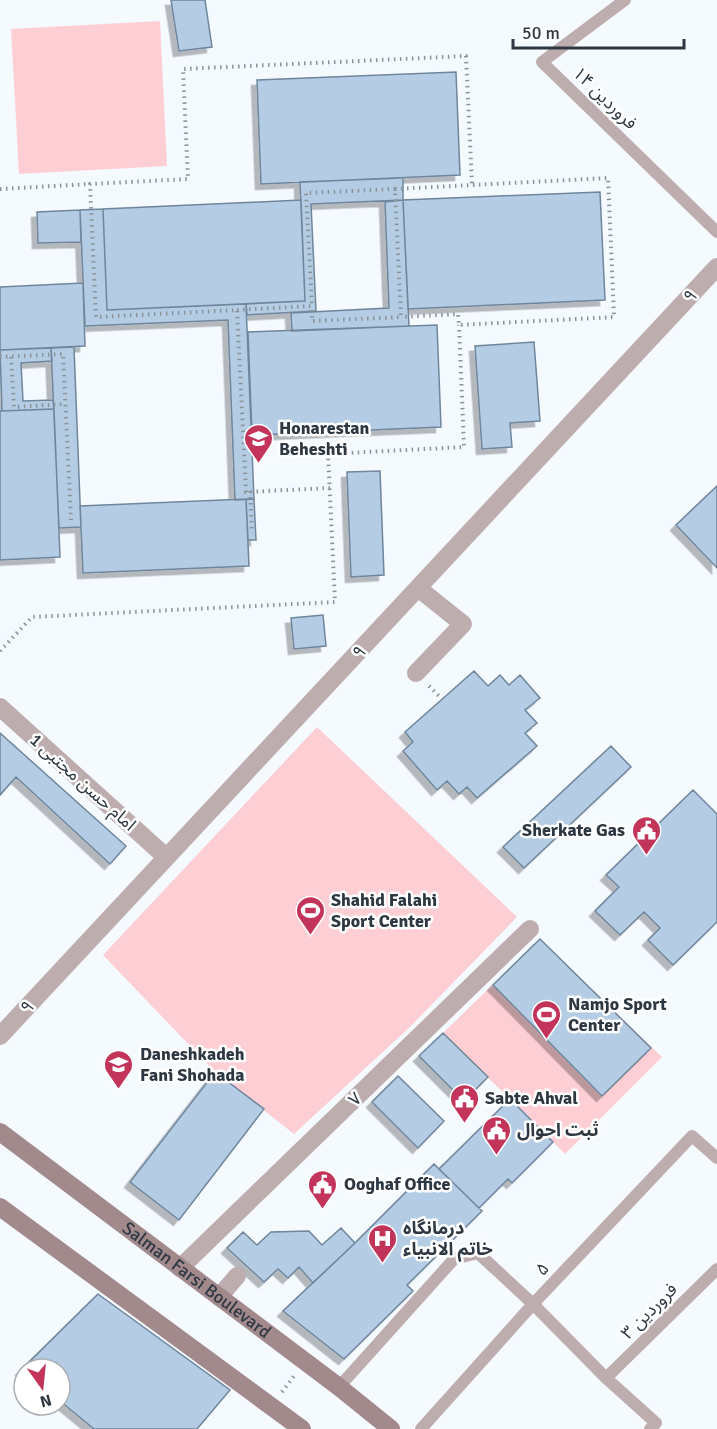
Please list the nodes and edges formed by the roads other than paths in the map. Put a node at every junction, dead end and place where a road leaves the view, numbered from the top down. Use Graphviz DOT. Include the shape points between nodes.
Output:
graph roads {
  1 [pos="625,0"];
  2 [pos="717,232"];
  3 [pos="717,267"];
  4 [pos="418,588"];
  5 [pos="416,673"];
  6 [pos="0,707"];
  7 [pos="166,857"];
  8 [pos="530,929"];
  9 [pos="0,1036"];
  10 [pos="0,1132"];
  11 [pos="717,1158"];
  12 [pos="0,1207"];
  13 [pos="180,1268"];
  14 [pos="717,1269"];
  15 [pos="237,1276"];
  16 [pos="219,1297"];
  17 [pos="533,1304"];
  18 [pos="606,1378"];
  19 [pos="339,1386"];
  20 [pos="653,1426"];
  21 [pos="301,1429"];
  22 [pos="391,1429"];
  23 [pos="421,1429"];
  1 -- 2 [label="lane, فروردین ۱۴" via="542,62"];
  3 -- 4 [label="street, ۹"];
  4 -- 5 [label="street" via="463,624"];
  4 -- 7 [label="street, ۹"];
  6 -- 7 [label="street, امام حسن مجتبی 1"];
  7 -- 9 [label="street, ۹"];
  8 -- 13 [label="street, ۷" via="488,979 416,1031 402,1062"];
  10 -- 13 [label="main road, Salman Farsi Boulevard"];
  11 -- 17 [label="lane, ۵" via="692,1136"];
  12 -- 21 [label="main road" via="181,1347"];
  13 -- 16 [label="main road, Salman Farsi Boulevard"];
  14 -- 18 [label="lane, فروردین ۳"];
  15 -- 16 [label="street"];
  16 -- 19 [label="main road, Salman Farsi Boulevard"];
  17 -- 18 [label="lane"];
  17 -- 19 [label="lane" via="478,1253 454,1259"];
  17 -- 23 [label="lane, ۵"];
  18 -- 20 [label="lane"];
  19 -- 22 [label="main road, Salman Farsi Boulevard"];
}
